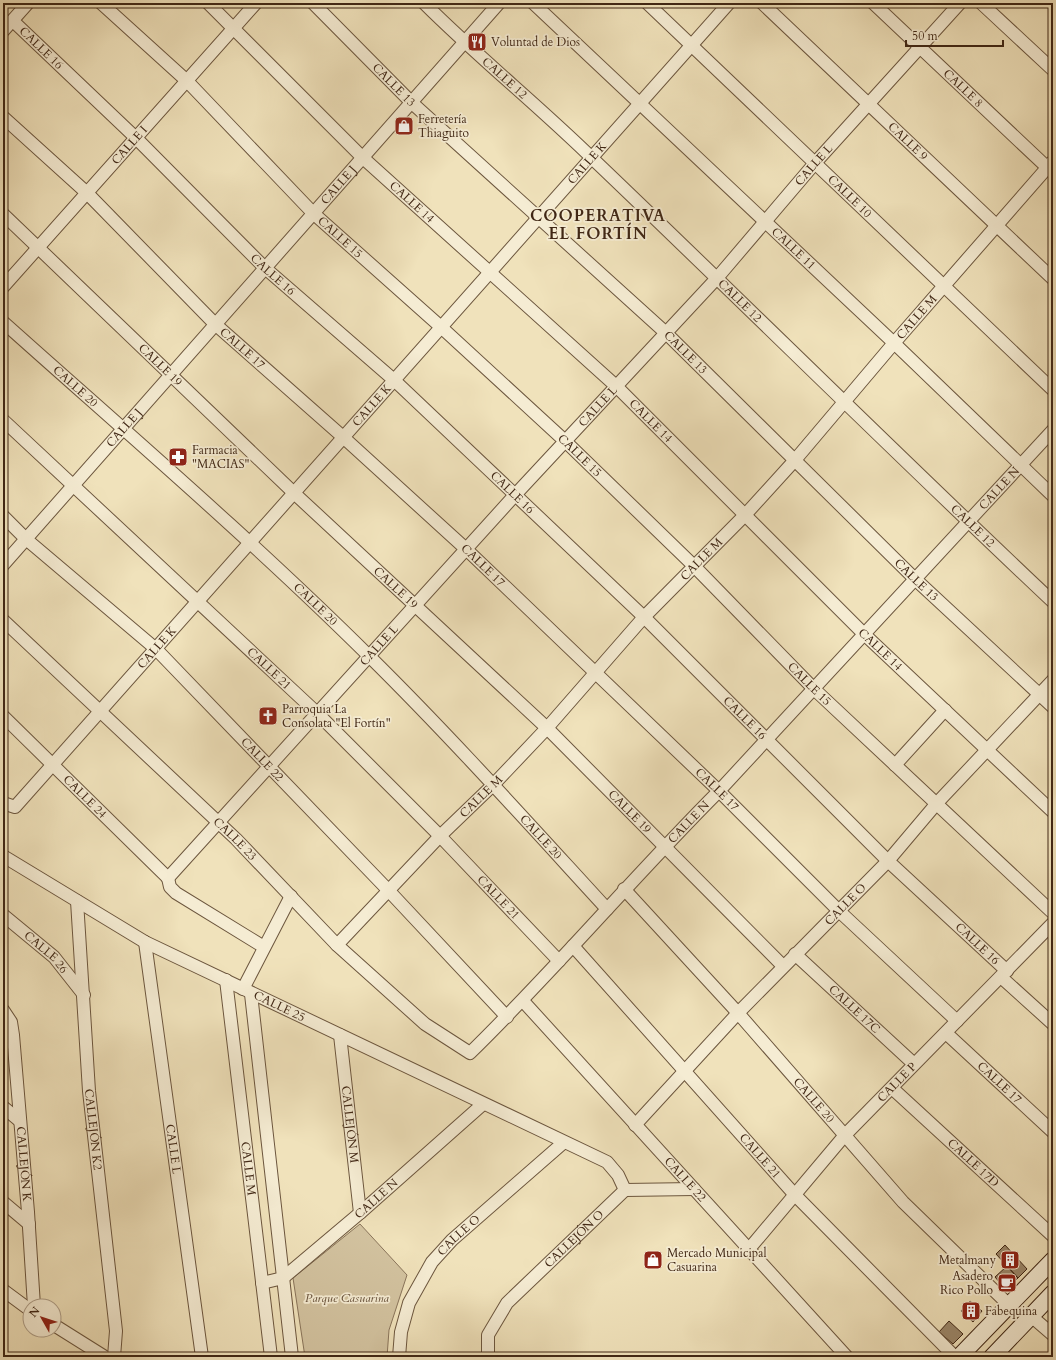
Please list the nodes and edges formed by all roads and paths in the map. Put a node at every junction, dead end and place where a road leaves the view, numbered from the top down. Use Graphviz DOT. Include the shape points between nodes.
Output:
graph roads {
  1 [pos="28,3"];
  2 [pos="101,3"];
  3 [pos="208,3"];
  4 [pos="256,3"];
  5 [pos="313,3"];
  6 [pos="424,3"];
  7 [pos="499,3"];
  8 [pos="533,3"];
  9 [pos="647,3"];
  10 [pos="729,3"];
  11 [pos="762,3"];
  12 [pos="873,3"];
  13 [pos="960,3"];
  14 [pos="981,3"];
  15 [pos="13,20"];
  16 [pos="234,28"];
  17 [pos="3,31"];
  18 [pos="464,43"];
  19 [pos="691,45"];
  20 [pos="920,47"];
  21 [pos="1053,70"];
  22 [pos="186,81"];
  23 [pos="411,102"];
  24 [pos="639,104"];
  25 [pos="869,104"];
  26 [pos="3,117"];
  27 [pos="136,138"];
  28 [pos="362,157"];
  29 [pos="592,157"];
  30 [pos="815,163"];
  31 [pos="1051,167"];
  32 [pos="87,193"];
  33 [pos="313,213"];
  34 [pos="3,214"];
  35 [pos="539,217"];
  36 [pos="766,223"];
  37 [pos="997,226"];
  38 [pos="38,248"];
  39 [pos="265,268"];
  40 [pos="490,272"];
  41 [pos="717,278"];
  42 [pos="1053,279"];
  43 [pos="944,286"];
  44 [pos="3,288"];
  45 [pos="3,322"];
  46 [pos="215,324"];
  47 [pos="442,327"];
  48 [pos="666,332"];
  49 [pos="894,343"];
  50 [pos="171,375"];
  51 [pos="394,380"];
  52 [pos="616,386"];
  53 [pos="1053,390"];
  54 [pos="844,403"];
  55 [pos="3,420"];
  56 [pos="123,429"];
  57 [pos="1053,430"];
  58 [pos="344,437"];
  59 [pos="565,441"];
  60 [pos="795,460"];
  61 [pos="1021,467"];
  62 [pos="74,485"];
  63 [pos="294,492"];
  64 [pos="515,495"];
  65 [pos="1053,496"];
  66 [pos="745,515"];
  67 [pos="3,516"];
  68 [pos="969,522"];
  69 [pos="26,539"];
  70 [pos="250,543"];
  71 [pos="466,549"];
  72 [pos="3,565"];
  73 [pos="694,566"];
  74 [pos="915,579"];
  75 [pos="198,601"];
  76 [pos="1053,602"];
  77 [pos="416,604"];
  78 [pos="644,617"];
  79 [pos="3,620"];
  80 [pos="864,634"];
  81 [pos="156,649"];
  82 [pos="369,656"];
  83 [pos="595,672"];
  84 [pos="1053,680"];
  85 [pos="814,688"];
  86 [pos="1040,694"];
  87 [pos="1053,707"];
  88 [pos="945,710"];
  89 [pos="100,711"];
  90 [pos="317,713"];
  91 [pos="3,716"];
  92 [pos="547,728"];
  93 [pos="766,740"];
  94 [pos="987,749"];
  95 [pos="54,764"];
  96 [pos="895,765"];
  97 [pos="270,766"];
  98 [pos="493,785"];
  99 [pos="719,791"];
  100 [pos="3,803"];
  101 [pos="937,803"];
  102 [pos="1053,812"];
  103 [pos="218,822"];
  104 [pos="440,836"];
  105 [pos="664,846"];
  106 [pos="3,856"];
  107 [pos="888,860"];
  108 [pos="168,878"];
  109 [pos="624,889"];
  110 [pos="388,890"];
  111 [pos="291,896"];
  112 [pos="77,901"];
  113 [pos="607,909"];
  114 [pos="839,912"];
  115 [pos="1053,913"];
  116 [pos="3,915"];
  117 [pos="1053,923"];
  118 [pos="145,942"];
  119 [pos="337,945"];
  120 [pos="573,946"];
  121 [pos="264,947"];
  122 [pos="795,954"];
  123 [pos="560,961"];
  124 [pos="783,966"];
  125 [pos="1004,974"];
  126 [pos="226,980"];
  127 [pos="247,992"];
  128 [pos="84,995"];
  129 [pos="523,1001"];
  130 [pos="3,1010"];
  131 [pos="738,1012"];
  132 [pos="507,1017"];
  133 [pos="958,1021"];
  134 [pos="1053,1024"];
  135 [pos="946,1033"];
  136 [pos="340,1035"];
  137 [pos="470,1053"];
  138 [pos="914,1064"];
  139 [pos="684,1071"];
  140 [pos="892,1089"];
  141 [pos="483,1104"];
  142 [pos="3,1106"];
  143 [pos="20,1121"];
  144 [pos="635,1125"];
  145 [pos="1053,1132"];
  146 [pos="845,1136"];
  147 [pos="563,1142"];
  148 [pos="694,1189"];
  149 [pos="625,1190"];
  150 [pos="795,1195"];
  151 [pos="3,1202"];
  152 [pos="360,1213"];
  153 [pos="29,1224"];
  154 [pos="1053,1236"];
  155 [pos="749,1249"];
  156 [pos="1053,1260"];
  157 [pos="283,1278"];
  158 [pos="262,1283"];
  159 [pos="3,1290"];
  160 [pos="1053,1293"];
  161 [pos="34,1298"];
  162 [pos="22,1304"];
  163 [pos="1009,1305"];
  164 [pos="1031,1316"];
  165 [pos="62,1330"];
  166 [pos="1053,1335"];
  167 [pos="105,1357"];
  168 [pos="114,1357"];
  169 [pos="202,1357"];
  170 [pos="271,1357"];
  171 [pos="292,1357"];
  172 [pos="400,1357"];
  173 [pos="488,1357"];
  174 [pos="847,1357"];
  175 [pos="955,1357"];
  176 [pos="959,1357"];
  177 [pos="992,1357"];
  1 -- 15 [label="street"];
  2 -- 22 [label="street, CALLE 15"];
  3 -- 16 [label="street, CALLE 14"];
  4 -- 16 [label="street, CALLE I"];
  5 -- 23 [label="street, CALLE 13"];
  6 -- 18 [label="street, CALLE 12"];
  7 -- 18 [label="street, CALLE J"];
  8 -- 24 [label="street, CALLE 11"];
  9 -- 19 [label="street, CALLE 10"];
  10 -- 19 [label="street, CALLE K"];
  11 -- 25 [label="street, CALLE 9"];
  12 -- 20 [label="street, CALLE 8"];
  13 -- 20 [label="street, CALLE L"];
  14 -- 21 [label="street"];
  15 -- 17 [label="street"];
  15 -- 27 [label="street, CALLE 16"];
  16 -- 22 [label="street, CALLE I"];
  16 -- 28 [label="street, CALLE 14"];
  18 -- 23 [label="street, CALLE J"];
  18 -- 29 [label="street, CALLE 12"];
  19 -- 24 [label="street, CALLE K"];
  19 -- 30 [label="street, CALLE 10"];
  20 -- 25 [label="street, CALLE L"];
  20 -- 31 [label="street, CALLE 8"];
  22 -- 27 [label="street, CALLE I"];
  22 -- 33 [label="street, CALLE 15"];
  23 -- 28 [label="street, CALLE J"];
  23 -- 35 [label="street, CALLE 13"];
  24 -- 29 [label="street, CALLE K"];
  24 -- 36 [label="street, CALLE 11"];
  25 -- 30 [label="street, CALLE L"];
  25 -- 37 [label="street, CALLE 9"];
  26 -- 32 [label="street, CALLE 17"];
  27 -- 32 [label="street, CALLE I"];
  27 -- 39 [label="street, CALLE 16"];
  28 -- 33 [label="street, CALLE J"];
  28 -- 40 [label="street, CALLE 14"];
  29 -- 35 [label="street, CALLE K"];
  29 -- 41 [label="street, CALLE 12"];
  30 -- 36 [label="street, CALLE L"];
  30 -- 43 [label="street, CALLE 10"];
  31 -- 37 [label="street, CALLE M"];
  32 -- 38 [label="street, CALLE I"];
  32 -- 46 [label="street, CALLE 17"];
  33 -- 39 [label="street, CALLE J"];
  33 -- 47 [label="street, CALLE 15"];
  34 -- 38 [label="street, CALLE 19"];
  35 -- 40 [label="street, CALLE K"];
  35 -- 48 [label="street, CALLE 13"];
  36 -- 41 [label="street, CALLE L"];
  36 -- 49 [label="street, CALLE 11"];
  37 -- 42 [label="street, CALLE 9"];
  37 -- 43 [label="street, CALLE M"];
  38 -- 44 [label="street, CALLE I"];
  38 -- 50 [label="street, CALLE 19"];
  39 -- 46 [label="street, CALLE J"];
  39 -- 51 [label="street, CALLE 16"];
  40 -- 47 [label="street, CALLE K"];
  40 -- 52 [label="street, CALLE 14"];
  41 -- 48 [label="street, CALLE L"];
  41 -- 54 [label="street, CALLE 12"];
  43 -- 49 [label="street, CALLE M"];
  43 -- 53 [label="street, CALLE 10"];
  45 -- 56 [label="street, CALLE 20"];
  46 -- 50 [label="street, CALLE J"];
  46 -- 58 [label="street, CALLE 17"];
  47 -- 51 [label="street, CALLE K"];
  47 -- 59 [label="street, CALLE 15"];
  48 -- 52 [label="street, CALLE L"];
  48 -- 60 [label="street, CALLE 13"];
  49 -- 54 [label="street, CALLE M"];
  49 -- 61 [label="street, CALLE 11"];
  50 -- 56 [label="street, CALLE J"];
  50 -- 63 [label="street, CALLE 19"];
  51 -- 58 [label="street, CALLE K"];
  51 -- 64 [label="street, CALLE 16"];
  52 -- 59 [label="street, CALLE L"];
  52 -- 66 [label="street, CALLE 14"];
  54 -- 60 [label="street, CALLE M"];
  54 -- 68 [label="street, CALLE 12"];
  55 -- 62 [label="street, CALLE 21"];
  56 -- 62 [label="street, CALLE J"];
  56 -- 70 [label="street, CALLE 20"];
  57 -- 61 [label="street, CALLE N"];
  58 -- 63 [label="street, CALLE K"];
  58 -- 71 [label="street, CALLE 17"];
  59 -- 64 [label="street, CALLE L"];
  59 -- 73 [label="street, CALLE 15"];
  60 -- 66 [label="street, CALLE M"];
  60 -- 74 [label="street, CALLE 13"];
  61 -- 65 [label="street, CALLE 11"];
  61 -- 68 [label="street, CALLE N"];
  62 -- 69 [label="street, CALLE J"];
  62 -- 75 [label="street, CALLE 21"];
  63 -- 70 [label="street, CALLE K"];
  63 -- 77 [label="street, CALLE 19"];
  64 -- 71 [label="street, CALLE L"];
  64 -- 78 [label="street, CALLE 16"];
  66 -- 73 [label="street, CALLE M"];
  66 -- 80 [label="street, CALLE 14"];
  67 -- 69 [label="street, CALLE 22"];
  68 -- 74 [label="street, CALLE N"];
  68 -- 76 [label="street, CALLE 12"];
  69 -- 72 [label="street, CALLE J"];
  69 -- 81 [label="street, CALLE 22"];
  70 -- 75 [label="street, CALLE K"];
  70 -- 82 [label="street, CALLE 20"];
  71 -- 77 [label="street, CALLE L"];
  71 -- 83 [label="street, CALLE 17"];
  73 -- 78 [label="street, CALLE M"];
  73 -- 85 [label="street, CALLE 15"];
  74 -- 80 [label="street, CALLE N"];
  74 -- 86 [label="street, CALLE 13"];
  75 -- 81 [label="street, CALLE K"];
  75 -- 90 [label="street, CALLE 21"];
  77 -- 82 [label="street, CALLE L"];
  77 -- 92 [label="street, CALLE 19"];
  78 -- 83 [label="street, CALLE M"];
  78 -- 93 [label="street, CALLE 16"];
  79 -- 89 [label="street, CALLE 23"];
  80 -- 85 [label="street, CALLE N"];
  80 -- 88 [label="street, CALLE 14"];
  81 -- 89 [label="street, CALLE K"];
  81 -- 97 [label="street, CALLE 22"];
  82 -- 90 [label="street, CALLE L"];
  82 -- 98 [label="street, CALLE 20"];
  83 -- 92 [label="street, CALLE M"];
  83 -- 99 [label="street, CALLE 17"];
  84 -- 86 [label="street, CALLE O"];
  85 -- 93 [label="street, CALLE N"];
  85 -- 96 [label="street, CALLE 15"];
  86 -- 87 [label="street, CALLE 13"];
  86 -- 94 [label="street, CALLE O"];
  88 -- 94 [label="street, CALLE 14"];
  88 -- 96 [label="street"];
  89 -- 95 [label="street, CALLE K"];
  89 -- 103 [label="street, CALLE 23"];
  90 -- 97 [label="street, CALLE L"];
  90 -- 104 [label="street, CALLE 21"];
  91 -- 95 [label="street, CALLE 24"];
  92 -- 98 [label="street, CALLE M"];
  92 -- 105 [label="street, CALLE 19"];
  93 -- 99 [label="street, CALLE N"];
  93 -- 107 [label="street, CALLE 16"];
  94 -- 101 [label="street, CALLE O"];
  94 -- 102 [label="street, CALLE 14"];
  95 -- 100 [label="street, CALLE K" via="15,807"];
  95 -- 108 [label="street, CALLE 24"];
  96 -- 101 [label="street, CALLE 15"];
  97 -- 103 [label="street, CALLE L"];
  97 -- 110 [label="street, CALLE 22"];
  98 -- 104 [label="street, CALLE M"];
  98 -- 113 [label="street, CALLE 20"];
  99 -- 105 [label="street, CALLE N"];
  99 -- 114 [label="street, CALLE 17"];
  101 -- 107 [label="street, CALLE O"];
  101 -- 115 [label="street, CALLE 15"];
  103 -- 108 [label="street, CALLE L"];
  103 -- 111 [label="street, CALLE 23"];
  104 -- 110 [label="street, CALLE M"];
  104 -- 123 [label="street, CALLE 21"];
  105 -- 109 [label="street, CALLE N"];
  105 -- 124 [label="street, CALLE 19"];
  106 -- 112 [label="street, CALLE 25"];
  107 -- 114 [label="street, CALLE O"];
  107 -- 125 [label="street, CALLE 16"];
  108 -- 121 [label="street" via="170,887 176,893"];
  109 -- 113 [label="street, CALLE N"];
  109 -- 131 [label="street, CALLE 20"];
  110 -- 119 [label="street, CALLE M"];
  110 -- 132 [label="street, CALLE 22"];
  111 -- 119 [label="street, CALLE 23"];
  111 -- 121 [label="street"];
  112 -- 118 [label="street, CALLE 25"];
  112 -- 128 [label="street, CALLEJÓN K2"];
  113 -- 120 [label="street, CALLE N"];
  114 -- 122 [label="street, CALLE O"];
  114 -- 133 [label="street, CALLE 17"];
  116 -- 128 [label="street, CALLE 26" via="54,957"];
  117 -- 125 [label="street, CALLE P"];
  118 -- 126 [label="street, CALLE 25"];
  118 -- 169 [label="street, CALLE L"];
  119 -- 137 [label="street, CALLE 23" via="425,1024"];
  120 -- 123 [label="street, CALLE N"];
  120 -- 139 [label="street, CALLE 21"];
  121 -- 127 [label="street"];
  122 -- 124 [label="street, CALLE O"];
  122 -- 138 [label="street, CALLE 17C"];
  123 -- 129 [label="street, CALLE N"];
  124 -- 131 [label="street, CALLE O"];
  125 -- 133 [label="street, CALLE P"];
  125 -- 134 [label="street, CALLE 16"];
  126 -- 127 [label="street, CALLE 25"];
  126 -- 158 [label="street, CALLE M"];
  127 -- 136 [label="street, CALLE 25"];
  127 -- 157 [label="street, CALLE M"];
  128 -- 168 [label="street, CALLEJÓN K2" via="89,1091 116,1331"];
  129 -- 132 [label="street, CALLE N"];
  129 -- 144 [label="street, CALLE 22"];
  130 -- 143 [label="street, CALLEJÓN K" via="11,1022"];
  131 -- 139 [label="street, CALLE O"];
  131 -- 146 [label="street, CALLE 20"];
  132 -- 137 [label="street, CALLE N"];
  133 -- 135 [label="street, CALLE P"];
  135 -- 138 [label="street, CALLE P"];
  135 -- 145 [label="street, CALLE 17"];
  136 -- 141 [label="street, CALLE 25"];
  136 -- 152 [label="street, CALLEJÓN M"];
  138 -- 140 [label="street, CALLE P"];
  139 -- 144 [label="street, CALLE O"];
  139 -- 150 [label="street, CALLE 21"];
  140 -- 146 [label="street, CALLE P"];
  140 -- 154 [label="street, CALLE 17D"];
  141 -- 147 [label="street, CALLE 25"];
  141 -- 152 [label="street, CALLE N"];
  142 -- 143 [label="street"];
  143 -- 153 [label="street, CALLEJÓN K"];
  144 -- 148 [label="street, CALLE 22"];
  146 -- 150 [label="street, CALLE P"];
  146 -- 163 [label="street, CALLE 20" via="903,1202"];
  147 -- 149 [label="street" via="607,1162"];
  147 -- 172 [label="street, CALLE O" via="452,1240 432,1262 409,1303 401,1332"];
  148 -- 149 [label="street"];
  148 -- 155 [label="street, CALLE 22"];
  149 -- 173 [label="street, CALLEJÓN O" via="507,1303 488,1336"];
  150 -- 155 [label="street, CALLE P"];
  150 -- 175 [label="street, CALLE 21"];
  151 -- 153 [label="street"];
  152 -- 157 [label="street, CALLE N"];
  153 -- 161 [label="street, CALLEJÓN K"];
  155 -- 174 [label="street, CALLE 22"];
  156 -- 163 [label="street"];
  157 -- 158 [label="street, CALLE N"];
  157 -- 171 [label="street, CALLE M"];
  158 -- 170 [label="street, CALLE M"];
  159 -- 162 [label="street"];
  160 -- 164 [label="street"];
  163 -- 176 [label="street"];
  164 -- 166 [label="street"];
  164 -- 177 [label="street"];
  165 -- 167 [label="street"];
}
